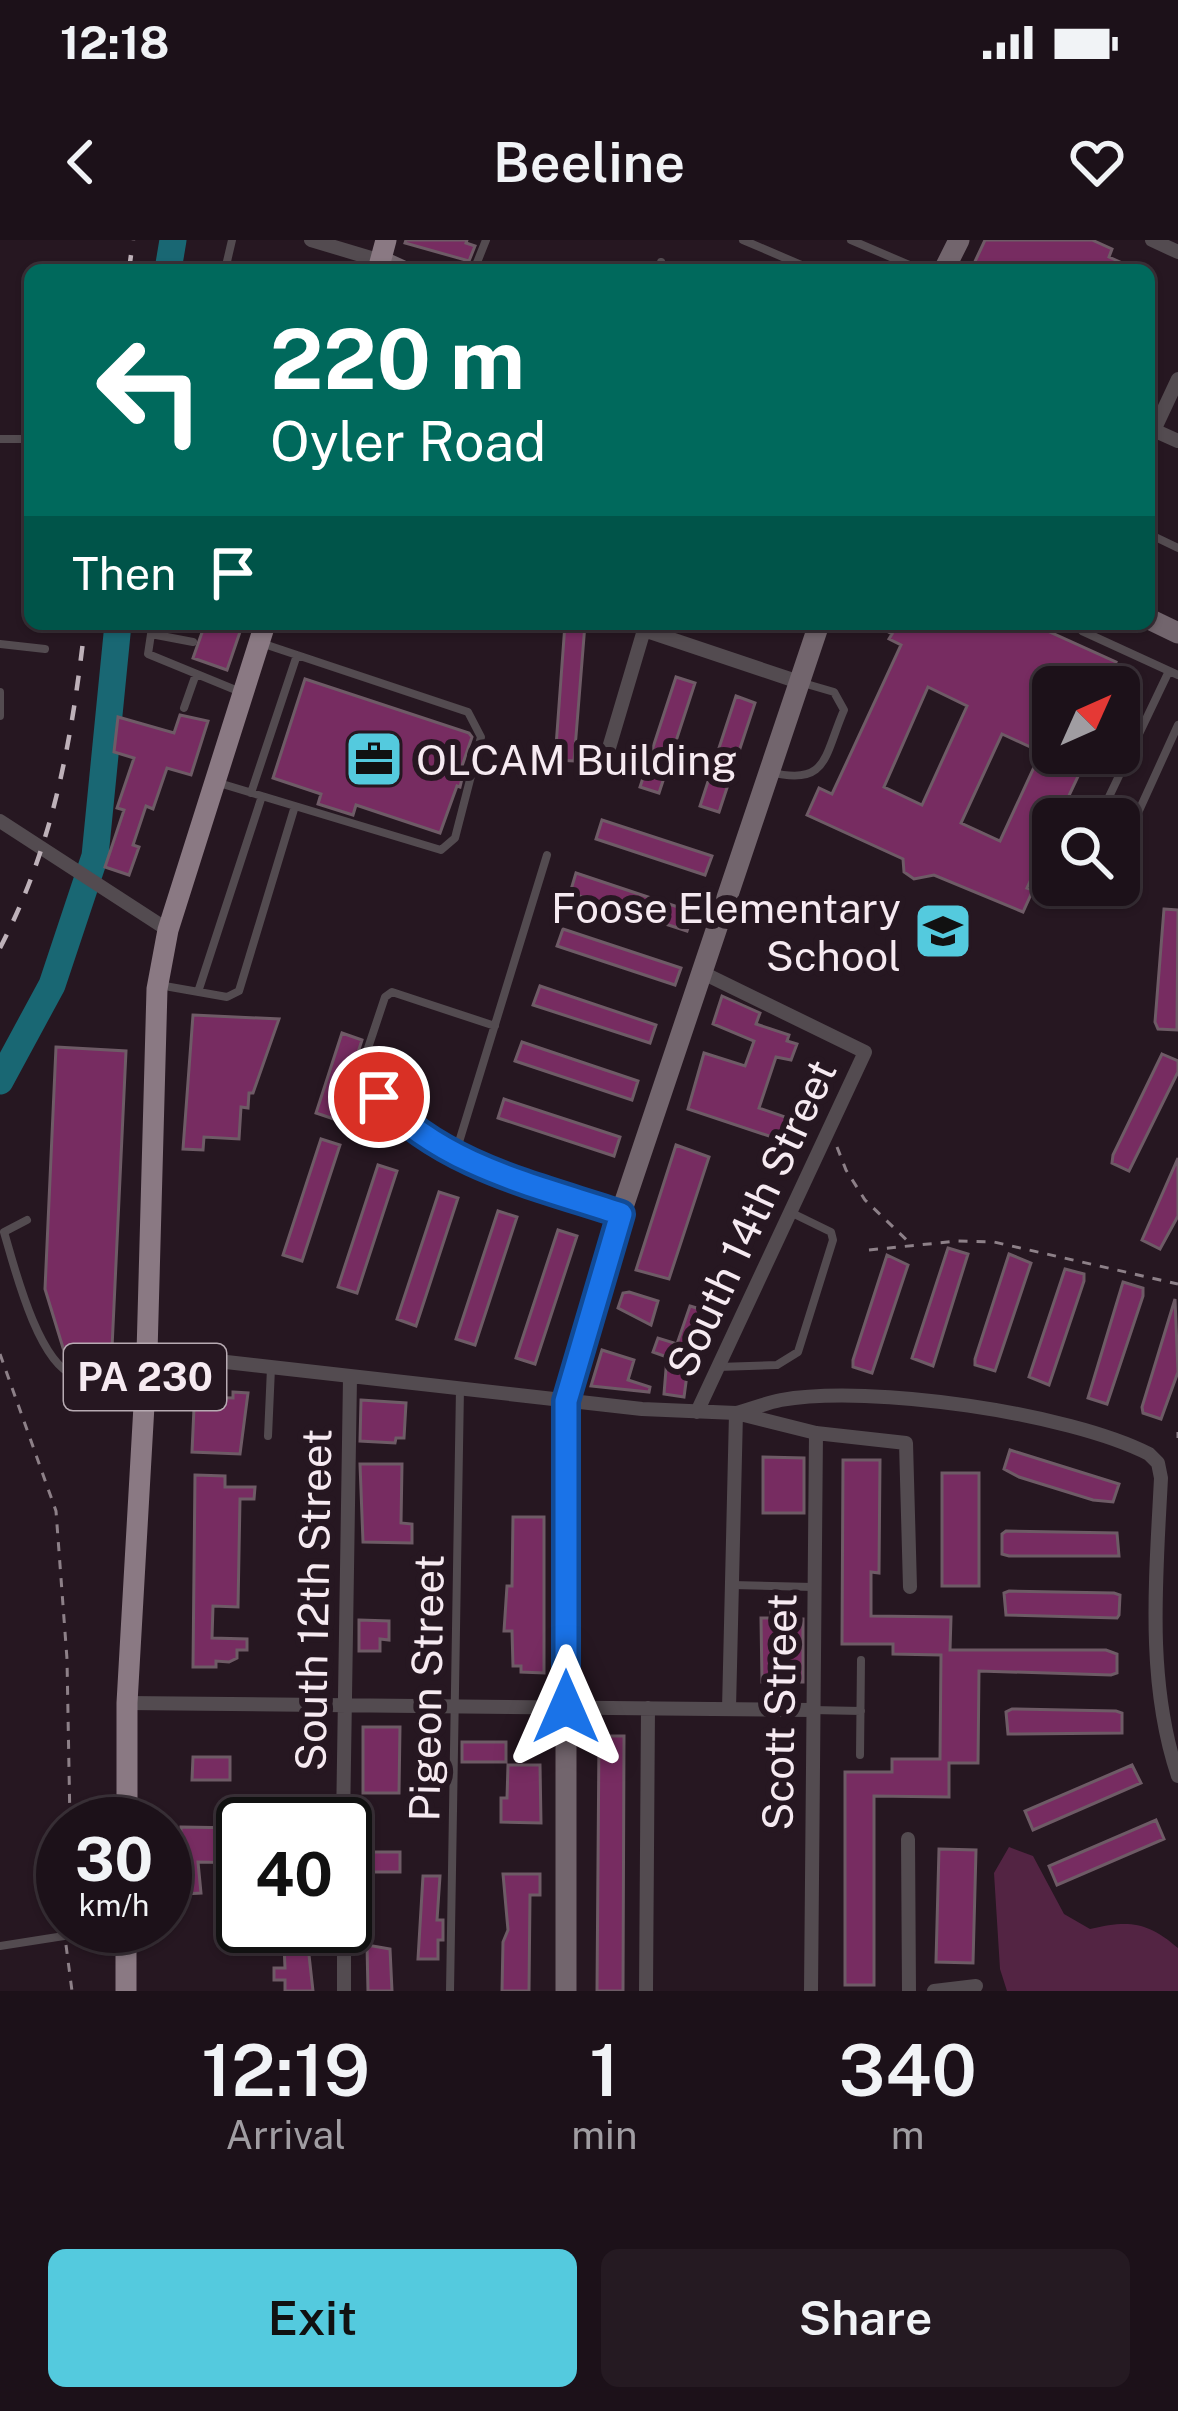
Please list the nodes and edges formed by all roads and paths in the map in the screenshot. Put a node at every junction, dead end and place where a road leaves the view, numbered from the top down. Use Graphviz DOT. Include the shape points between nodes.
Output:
graph roads {
  1 [pos="311,240"];
  2 [pos="743,240"];
  3 [pos="851,240"];
  4 [pos="1152,240"];
  5 [pos="1178,252"];
  6 [pos="386,260"];
  7 [pos="799,264"];
  8 [pos="907,264"];
  9 [pos="1178,379"];
  10 [pos="1155,425"];
  11 [pos="817,630"];
  12 [pos="1081,630"];
  13 [pos="262,633"];
  14 [pos="193,642"];
  15 [pos="0,644"];
  16 [pos="45,649"];
  17 [pos="297,655"];
  18 [pos="1174,672"];
  19 [pos="196,674"];
  20 [pos="799,682"];
  21 [pos="0,692"];
  22 [pos="243,694"];
  23 [pos="184,708"];
  24 [pos="0,716"];
  25 [pos="1178,725"];
  26 [pos="603,768"];
  27 [pos="768,771"];
  28 [pos="215,782"];
  29 [pos="256,794"];
  30 [pos="1109,798"];
  31 [pos="296,806"];
  32 [pos="1140,808"];
  33 [pos="0,821"];
  34 [pos="547,855"];
  35 [pos="168,930"];
  36 [pos="701,972"];
  37 [pos="158,985"];
  38 [pos="198,992"];
  39 [pos="495,1026"];
  40 [pos="379,1097"];
  41 [pos="825,1131"];
  42 [pos="455,1156"];
  43 [pos="789,1211"];
  44 [pos="621,1214"];
  45 [pos="27,1220"];
  46 [pos="913,1246"];
  47 [pos="869,1250"];
  48 [pos="1178,1284"];
  49 [pos="0,1354"];
  50 [pos="146,1363"];
  51 [pos="718,1367"];
  52 [pos="271,1368"];
  53 [pos="350,1378"];
  54 [pos="460,1387"];
  55 [pos="566,1401"];
  56 [pos="698,1412"];
  57 [pos="736,1413"];
  58 [pos="816,1433"];
  59 [pos="268,1436"];
  60 [pos="732,1585"];
  61 [pos="813,1587"];
  62 [pos="910,1587"];
  63 [pos="861,1660"];
  64 [pos="128,1703"];
  65 [pos="343,1705"];
  66 [pos="456,1706"];
  67 [pos="566,1707"];
  68 [pos="648,1708"];
  69 [pos="729,1709"];
  70 [pos="811,1710"];
  71 [pos="861,1711"];
  72 [pos="860,1755"];
  73 [pos="1178,1776"];
  74 [pos="70,1797"];
  75 [pos="127,1797"];
  76 [pos="344,1797"];
  77 [pos="908,1838"];
  78 [pos="36,1940"];
  79 [pos="0,1946"];
  80 [pos="66,1953"];
  81 [pos="126,1953"];
  82 [pos="344,1953"];
  83 [pos="976,1986"];
  84 [pos="72,1991"];
  85 [pos="126,1991"];
  86 [pos="344,1991"];
  87 [pos="450,1991"];
  88 [pos="566,1991"];
  89 [pos="646,1991"];
  90 [pos="811,1991"];
  91 [pos="909,1991"];
  92 [pos="934,1991"];
  1 -- 6 [label="street"];
  2 -- 7 [label="lane"];
  3 -- 8 [label="lane"];
  4 -- 5 [label="street"];
  9 -- 10 [label="street"];
  11 -- 20 [label="street"];
  12 -- 18 [label="lane"];
  13 -- 17 [label="lane"];
  13 -- 22 [label="main road, PA 230"];
  14 -- 19 [label="lane" via="151,634 148,654"];
  15 -- 16 [label="lane"];
  17 -- 29 [label="lane"];
  17 -- 31 [label="lane" via="461,709 481,737 446,849"];
  18 -- 30 [label="lane"];
  19 -- 22 [label="lane"];
  19 -- 23 [label="lane"];
  20 -- 26 [label="street" via="644,630"];
  20 -- 27 [label="street"];
  20 -- 27 [label="lane" via="834,692 844,710 815,773"];
  21 -- 24 [label="lane"];
  22 -- 28 [label="main road, PA 230"];
  25 -- 32 [label="lane"];
  27 -- 36 [label="street"];
  28 -- 29 [label="lane"];
  28 -- 35 [label="main road, PA 230"];
  29 -- 31 [label="lane"];
  29 -- 38 [label="lane"];
  31 -- 38 [label="lane" via="239,991"];
  33 -- 35 [label="street"];
  34 -- 39 [label="lane"];
  35 -- 37 [label="main road, PA 230"];
  36 -- 41 [label="street, South 14th Street" via="865,1052"];
  36 -- 44 [label="street"];
  37 -- 38 [label="lane"];
  37 -- 50 [label="main road, PA 230"];
  39 -- 40 [label="lane" via="392,992 364,1060"];
  39 -- 42 [label="lane"];
  40 -- 42 [label="street"];
  41 -- 43 [label="street, South 14th Street"];
  41 -- 46 [label="path" via="854,1186"];
  42 -- 44 [label="street"];
  43 -- 51 [label="street, South 14th Street"];
  43 -- 51 [label="lane" via="831,1232 832,1240 798,1352 777,1365"];
  44 -- 55 [label="street"];
  45 -- 50 [label="lane" via="4,1232 50,1356 73,1375"];
  46 -- 47 [label="path"];
  46 -- 48 [label="path" via="994,1242"];
  49 -- 74 [label="path" via="58,1525"];
  50 -- 52 [label="street"];
  50 -- 64 [label="main road, PA 230"];
  51 -- 56 [label="street, South 14th Street"];
  52 -- 53 [label="street"];
  52 -- 59 [label="lane"];
  53 -- 54 [label="street"];
  53 -- 65 [label="street, South 12th Street"];
  54 -- 55 [label="street"];
  54 -- 66 [label="lane, Pigeon Street"];
  55 -- 56 [label="street"];
  55 -- 67 [label="street"];
  56 -- 57 [label="street"];
  57 -- 58 [label="street"];
  57 -- 60 [label="street, South 14th Street"];
  57 -- 73 [label="street" via="810,1397 933,1402 1043,1420 1149,1454 1161,1478 1156,1636 1163,1731"];
  58 -- 61 [label="street, Scott Street"];
  58 -- 62 [label="street" via="906,1443"];
  60 -- 61 [label="lane"];
  60 -- 69 [label="street, South 14th Street"];
  61 -- 70 [label="street, Scott Street"];
  63 -- 71 [label="lane"];
  64 -- 65 [label="street"];
  64 -- 75 [label="main road, PA 230"];
  65 -- 66 [label="street"];
  65 -- 76 [label="street, South 12th Street"];
  66 -- 67 [label="street"];
  66 -- 87 [label="lane, Pigeon Street"];
  67 -- 68 [label="street"];
  67 -- 88 [label="street"];
  68 -- 69 [label="street"];
  68 -- 89 [label="street"];
  69 -- 70 [label="street"];
  70 -- 71 [label="lane"];
  70 -- 90 [label="street, Scott Street"];
  71 -- 72 [label="lane"];
  77 -- 91 [label="street"];
  78 -- 79 [label="lane"];
  80 -- 84 [label="path"];
  81 -- 85 [label="main road"];
  82 -- 86 [label="street"];
  83 -- 92 [label="street"];
}
